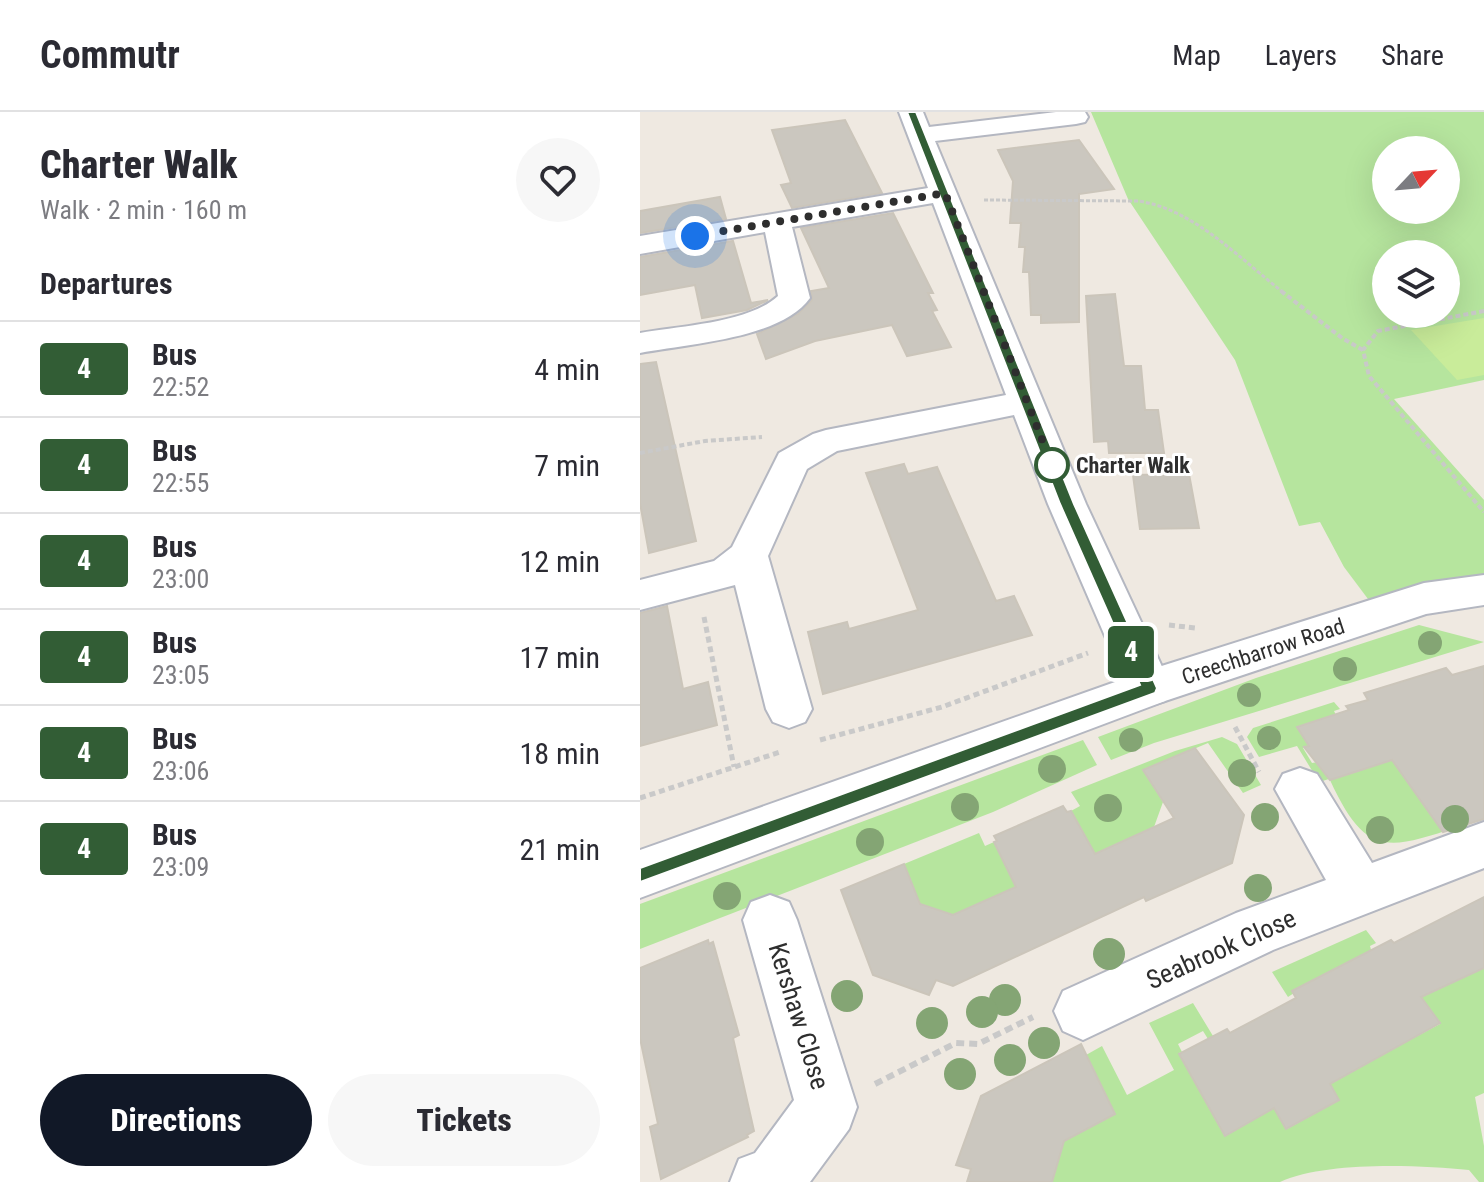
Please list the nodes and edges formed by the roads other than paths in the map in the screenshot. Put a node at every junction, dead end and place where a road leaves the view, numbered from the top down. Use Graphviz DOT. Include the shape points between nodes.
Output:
graph roads {
  1 [pos="1076,117"];
  2 [pos="916,124"];
  3 [pos="947,199"];
  4 [pos="777,222"];
  5 [pos="640,245"];
  6 [pos="640,343"];
  7 [pos="1028,401"];
  8 [pos="748,556"];
  9 [pos="1484,590"];
  10 [pos="640,595"];
  11 [pos="1149,688"];
  12 [pos="789,709"];
  13 [pos="1300,789"];
  14 [pos="1484,845"];
  15 [pos="640,874"];
  16 [pos="1360,890"];
  17 [pos="770,920"];
  18 [pos="1083,1011"];
  19 [pos="762,1182"];
  1 -- 2 [label="street" via="1027,131"];
  2 -- 3 [label="street"];
  3 -- 4 [label="street"];
  3 -- 7 [label="street"];
  4 -- 5 [label="street"];
  4 -- 6 [label="street" via="794,298 789,307 752,321"];
  7 -- 8 [label="street" via="826,442 792,462"];
  7 -- 11 [label="street" via="1067,504"];
  8 -- 10 [label="street" via="727,573"];
  8 -- 12 [label="street"];
  9 -- 11 [label="street, Creechbarrow Road" via="1424,599"];
  11 -- 15 [label="street, Creechbarrow Road"];
  13 -- 16 [label="street"];
  14 -- 16 [label="street, Seabrook Close"];
  16 -- 18 [label="street, Seabrook Close" via="1240,937"];
  17 -- 19 [label="street, Kershaw Close" via="827,1107 777,1175"];
}
